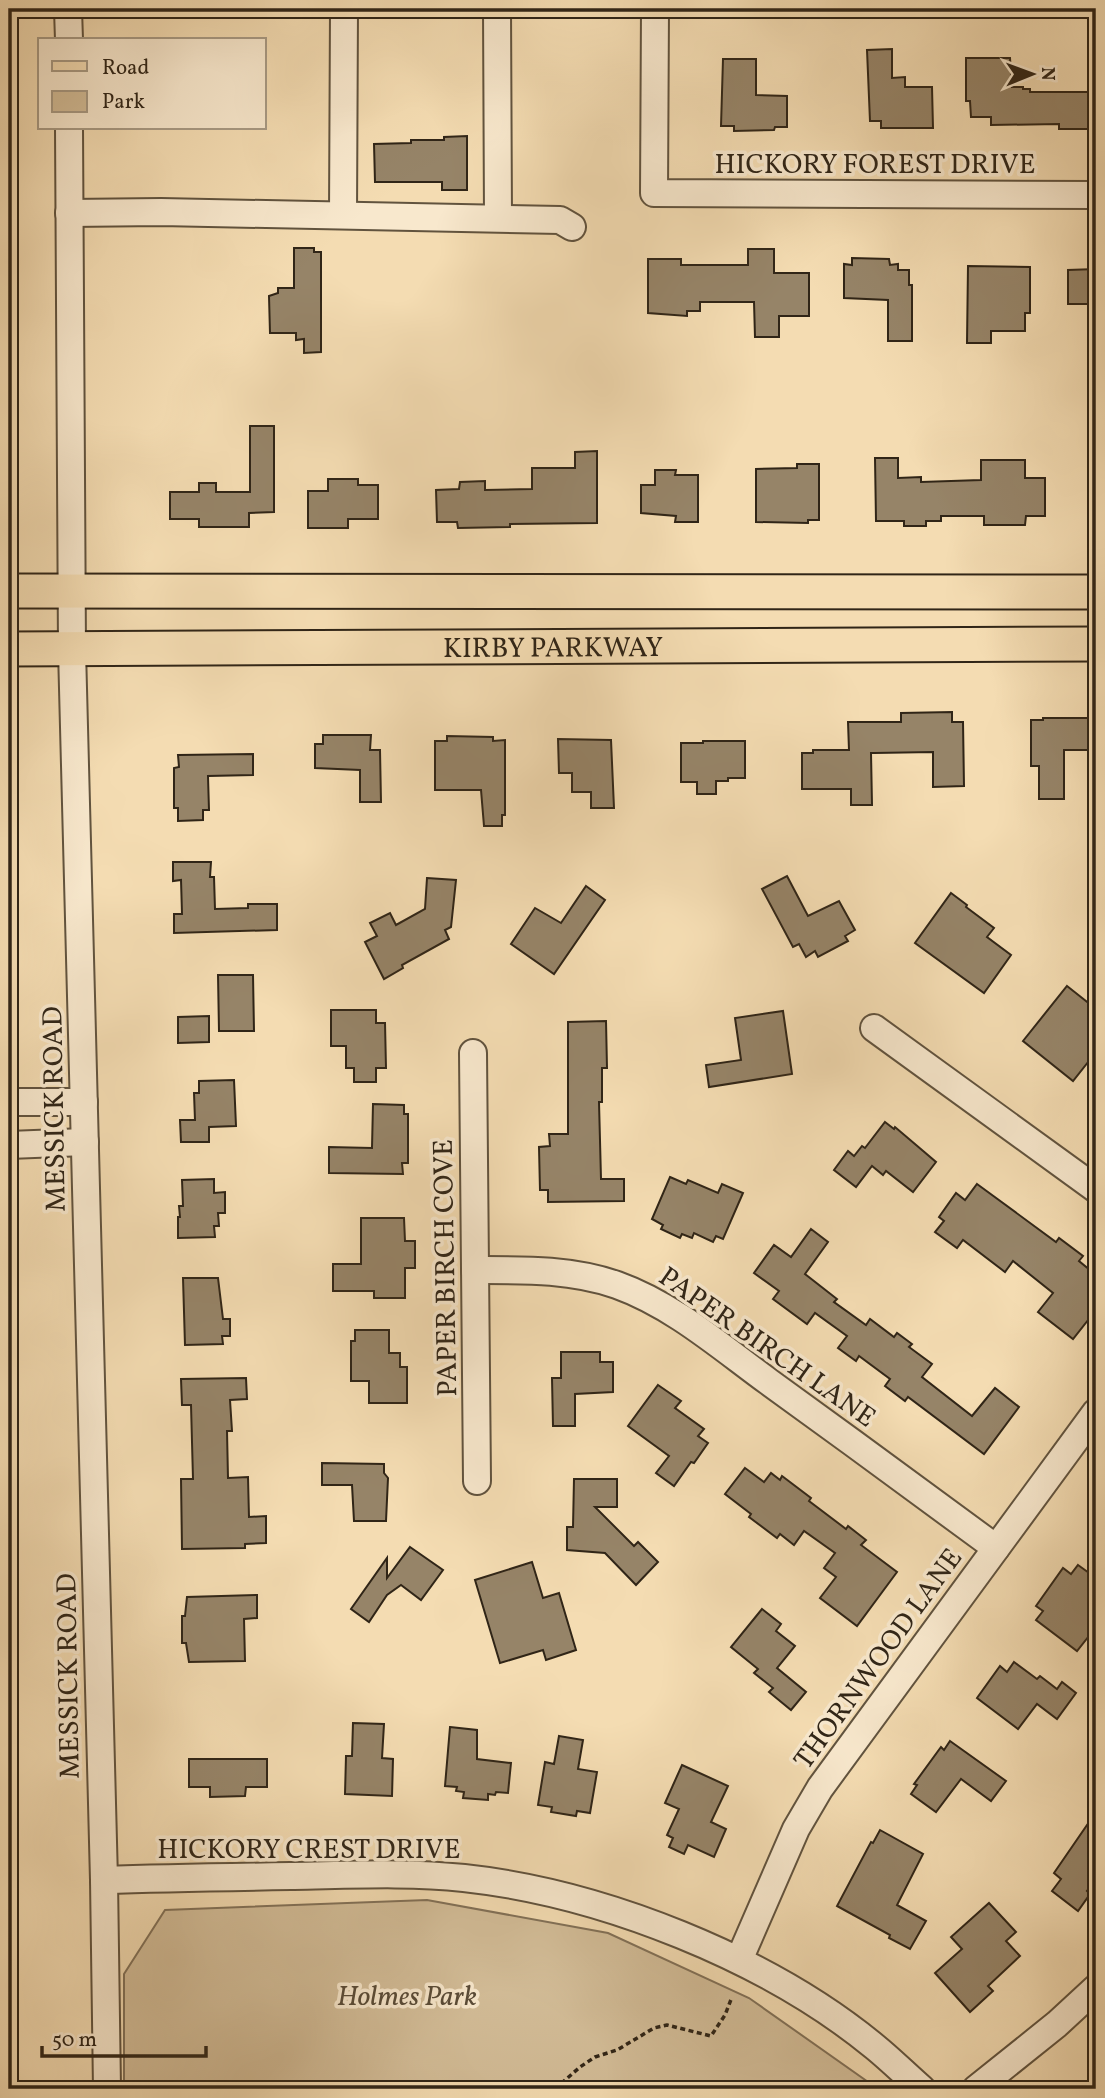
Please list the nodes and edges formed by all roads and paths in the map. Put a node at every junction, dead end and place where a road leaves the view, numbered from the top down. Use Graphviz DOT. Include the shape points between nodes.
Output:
graph roads {
  1 [pos="68,9"];
  2 [pos="345,9"];
  3 [pos="498,9"];
  4 [pos="655,9"];
  5 [pos="69,38"];
  6 [pos="69,130"];
  7 [pos="1096,195"];
  8 [pos="69,213"];
  9 [pos="343,215"];
  10 [pos="498,218"];
  11 [pos="572,227"];
  12 [pos="9,591"];
  13 [pos="72,592"];
  14 [pos="1096,592"];
  15 [pos="1096,644"];
  16 [pos="9,649"];
  17 [pos="72,650"];
  18 [pos="874,1028"];
  19 [pos="473,1053"];
  20 [pos="9,1102"];
  21 [pos="84,1102"];
  22 [pos="85,1142"];
  23 [pos="9,1145"];
  24 [pos="1096,1189"];
  25 [pos="475,1270"];
  26 [pos="1096,1412"];
  27 [pos="477,1481"];
  28 [pos="996,1548"];
  29 [pos="104,1880"];
  30 [pos="739,1959"];
  31 [pos="1096,1988"];
  32 [pos="732,1997"];
  33 [pos="107,2089"];
  34 [pos="555,2089"];
  35 [pos="922,2089"];
  36 [pos="976,2089"];
  1 -- 5 [label="street"];
  2 -- 9 [label="street"];
  3 -- 10 [label="street"];
  4 -- 7 [label="street, HICKORY FOREST DRIVE" via="654,193"];
  6 -- 8 [label="street, MESSICK ROAD"];
  8 -- 9 [label="street"];
  8 -- 13 [label="street, MESSICK ROAD"];
  9 -- 10 [label="street"];
  10 -- 11 [label="street" via="560,220"];
  12 -- 13 [label="main road, KIRBY PARKWAY"];
  13 -- 14 [label="main road, KIRBY PARKWAY"];
  13 -- 17 [label="street, MESSICK ROAD"];
  15 -- 17 [label="main road, KIRBY PARKWAY"];
  16 -- 17 [label="main road, KIRBY PARKWAY"];
  17 -- 21 [label="street, MESSICK ROAD"];
  18 -- 24 [label="street"];
  19 -- 25 [label="street, PAPER BIRCH COVE"];
  20 -- 21 [label="street"];
  21 -- 22 [label="street, MESSICK ROAD"];
  22 -- 23 [label="street"];
  22 -- 29 [label="street, MESSICK ROAD"];
  25 -- 27 [label="street, PAPER BIRCH COVE"];
  25 -- 28 [label="street, PAPER BIRCH LANE" via="586,1276 645,1297"];
  26 -- 28 [label="street, THORNWOOD LANE"];
  28 -- 30 [label="street, THORNWOOD LANE" via="820,1788 796,1829"];
  29 -- 30 [label="street, HICKORY CREST DRIVE" via="345,1875 464,1878 583,1903 650,1923"];
  29 -- 33 [label="street, MESSICK ROAD"];
  30 -- 35 [label="street, HICKORY CREST DRIVE" via="874,2046"];
  31 -- 36 [label="street"];
  32 -- 34 [label="path" via="710,2036 667,2025 654,2028 595,2057"];
}
